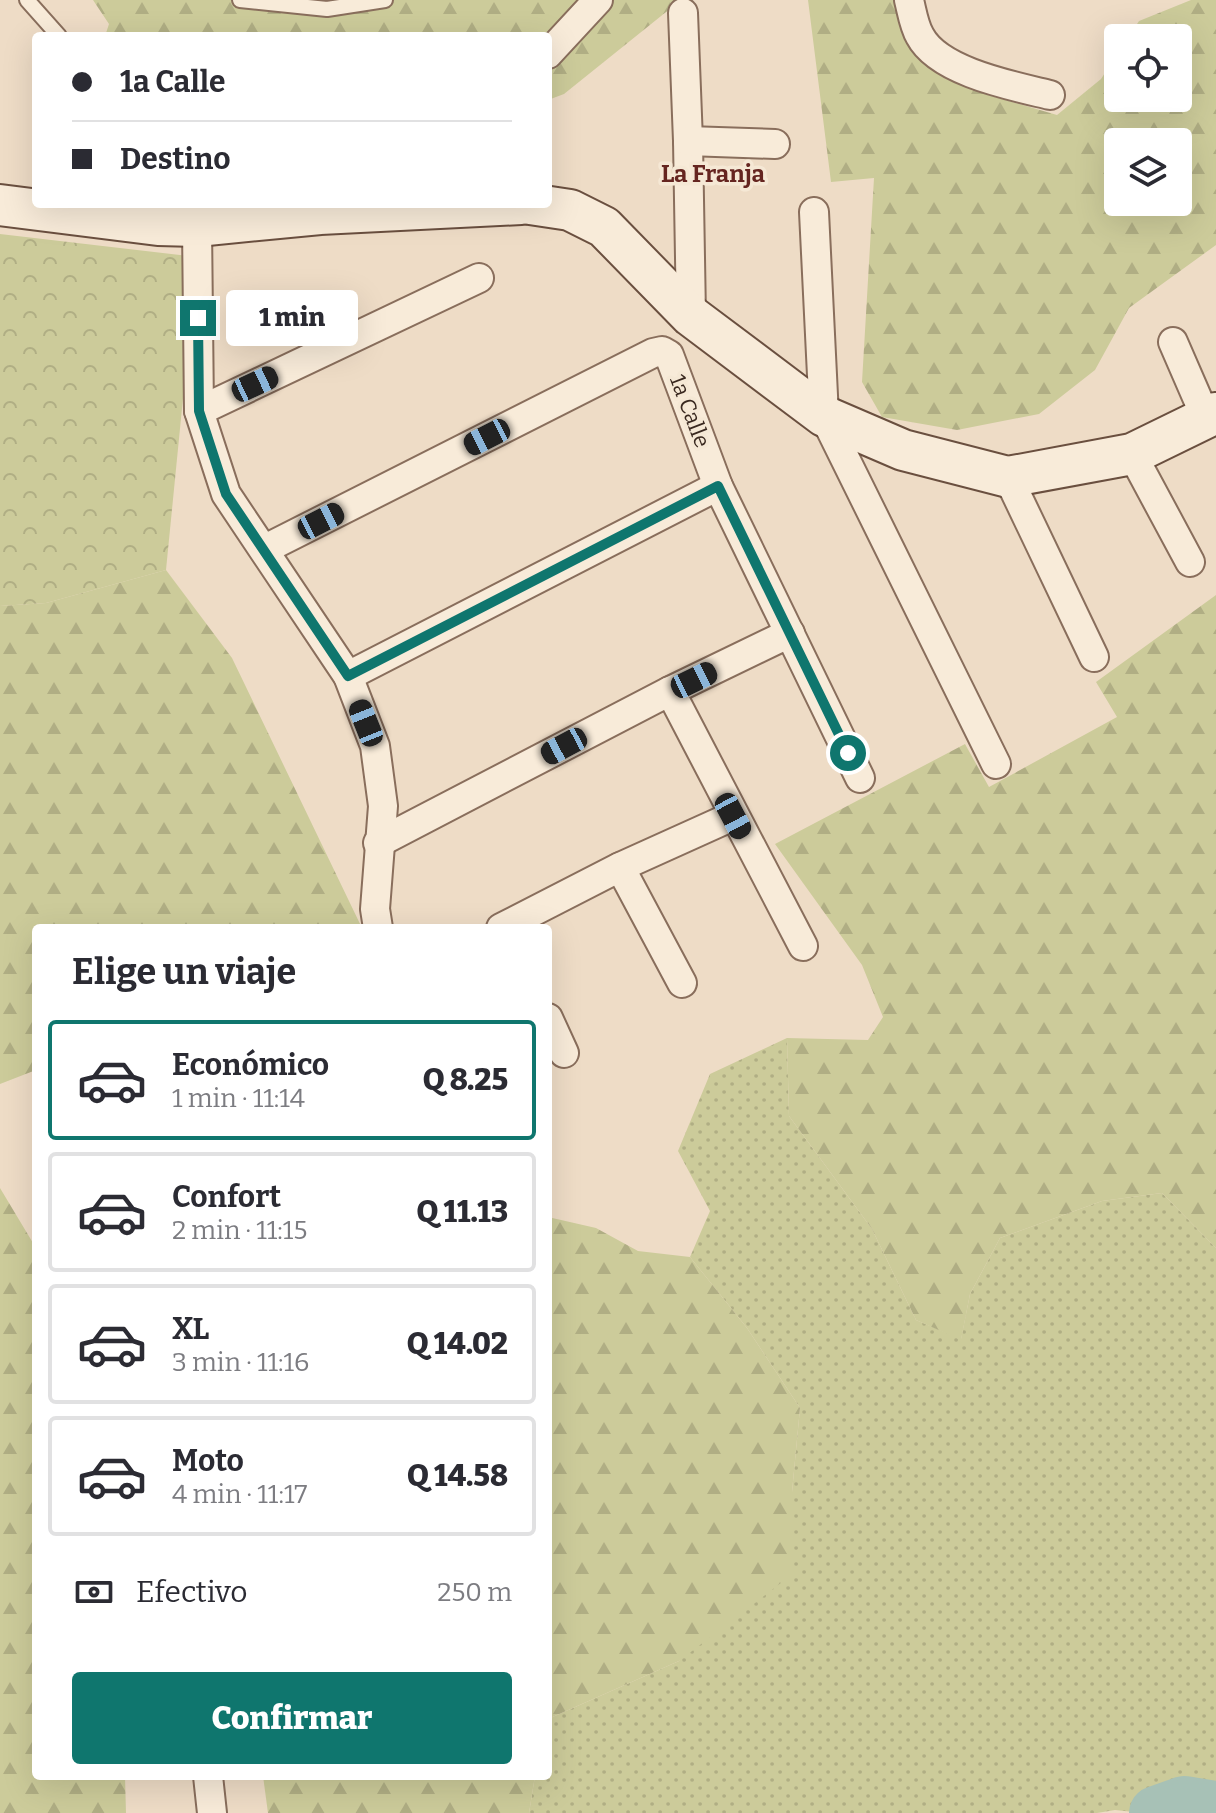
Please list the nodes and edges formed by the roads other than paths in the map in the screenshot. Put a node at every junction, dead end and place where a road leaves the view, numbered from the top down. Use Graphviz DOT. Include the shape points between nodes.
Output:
graph roads {
  1 [pos="27,0"];
  2 [pos="240,0"];
  3 [pos="385,0"];
  4 [pos="598,0"];
  5 [pos="909,0"];
  6 [pos="683,13"];
  7 [pos="55,32"];
  8 [pos="552,50"];
  9 [pos="1050,95"];
  10 [pos="688,141"];
  11 [pos="775,144"];
  12 [pos="0,205"];
  13 [pos="552,207"];
  14 [pos="395,208"];
  15 [pos="814,212"];
  16 [pos="197,226"];
  17 [pos="479,278"];
  18 [pos="691,316"];
  19 [pos="1173,342"];
  20 [pos="199,411"];
  21 [pos="824,416"];
  22 [pos="1211,416"];
  23 [pos="1132,454"];
  24 [pos="1008,477"];
  25 [pos="718,486"];
  26 [pos="265,549"];
  27 [pos="1190,562"];
  28 [pos="790,633"];
  29 [pos="1094,657"];
  30 [pos="348,676"];
  31 [pos="670,691"];
  32 [pos="996,764"];
  33 [pos="860,778"];
  34 [pos="733,816"];
  35 [pos="378,843"];
  36 [pos="620,867"];
  37 [pos="377,924"];
  38 [pos="510,924"];
  39 [pos="803,946"];
  40 [pos="682,983"];
  41 [pos="552,1027"];
  42 [pos="564,1053"];
  43 [pos="208,1780"];
  44 [pos="212,1813"];
  1 -- 7 [label="lane"];
  2 -- 3 [label="lane" via="327,9"];
  4 -- 8 [label="street"];
  5 -- 9 [label="street" via="920,38 940,59"];
  6 -- 10 [label="street"];
  10 -- 11 [label="street"];
  10 -- 18 [label="street"];
  12 -- 16 [label="street"];
  13 -- 18 [label="street" via="604,227"];
  14 -- 16 [label="street"];
  15 -- 21 [label="street"];
  16 -- 20 [label="street"];
  17 -- 20 [label="street"];
  18 -- 21 [label="street"];
  19 -- 22 [label="street"];
  20 -- 26 [label="street" via="226,494"];
  21 -- 24 [label="street" via="903,450"];
  21 -- 32 [label="street"];
  22 -- 23 [label="street"];
  23 -- 24 [label="street"];
  23 -- 27 [label="street"];
  24 -- 29 [label="street"];
  25 -- 26 [label="street, 1a Calle" via="669,355 662,351"];
  25 -- 28 [label="street, 1a Calle"];
  25 -- 30 [label="street"];
  26 -- 30 [label="street"];
  28 -- 31 [label="street"];
  28 -- 33 [label="street, 1a Calle"];
  30 -- 35 [label="street" via="375,746 383,806"];
  31 -- 34 [label="street"];
  31 -- 35 [label="street"];
  34 -- 36 [label="street"];
  34 -- 39 [label="street"];
  35 -- 37 [label="street"];
  36 -- 38 [label="street"];
  36 -- 40 [label="street"];
  41 -- 42 [label="street"];
  43 -- 44 [label="street"];
}
